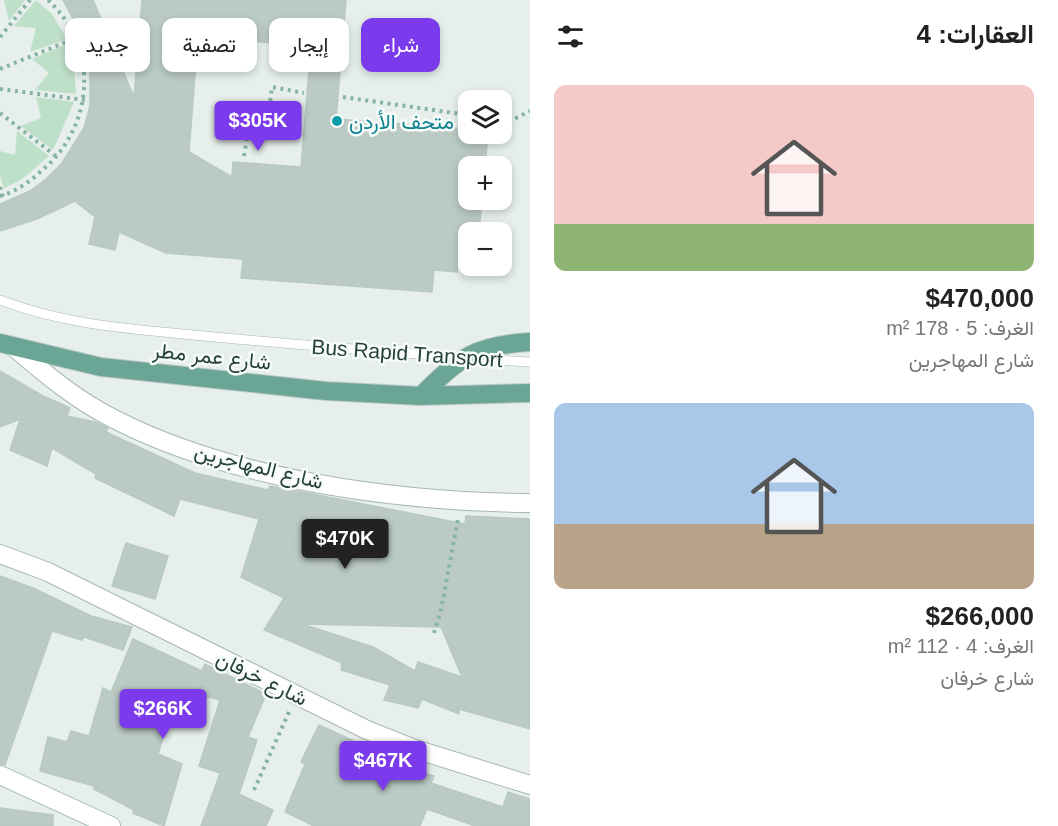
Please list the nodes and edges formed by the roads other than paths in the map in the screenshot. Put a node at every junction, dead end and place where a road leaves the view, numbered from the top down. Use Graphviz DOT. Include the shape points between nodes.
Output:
graph roads {
  1 [pos="0,300"];
  2 [pos="530,342"];
  3 [pos="8,346"];
  4 [pos="463,358"];
  5 [pos="530,362"];
  6 [pos="530,393"];
  7 [pos="422,396"];
  8 [pos="530,503"];
  9 [pos="0,554"];
  10 [pos="0,775"];
  11 [pos="530,784"];
  12 [pos="111,826"];
  1 -- 4 [label="lane, Bus Rapid Transport" via="26,310 99,326"];
  2 -- 4 [label="main road" via="499,343"];
  3 -- 7 [label="main road, شارع عمر مطر" via="101,367 326,391"];
  3 -- 8 [label="street, شارع المهاجرين" via="115,420 222,460 368,491 462,501"];
  4 -- 5 [label="lane, Bus Rapid Transport"];
  4 -- 7 [label="main road"];
  6 -- 7 [label="main road, شارع عمر مطر"];
  9 -- 11 [label="street, شارع خرفان" via="48,572 415,749"];
  10 -- 12 [label="street"];
}
